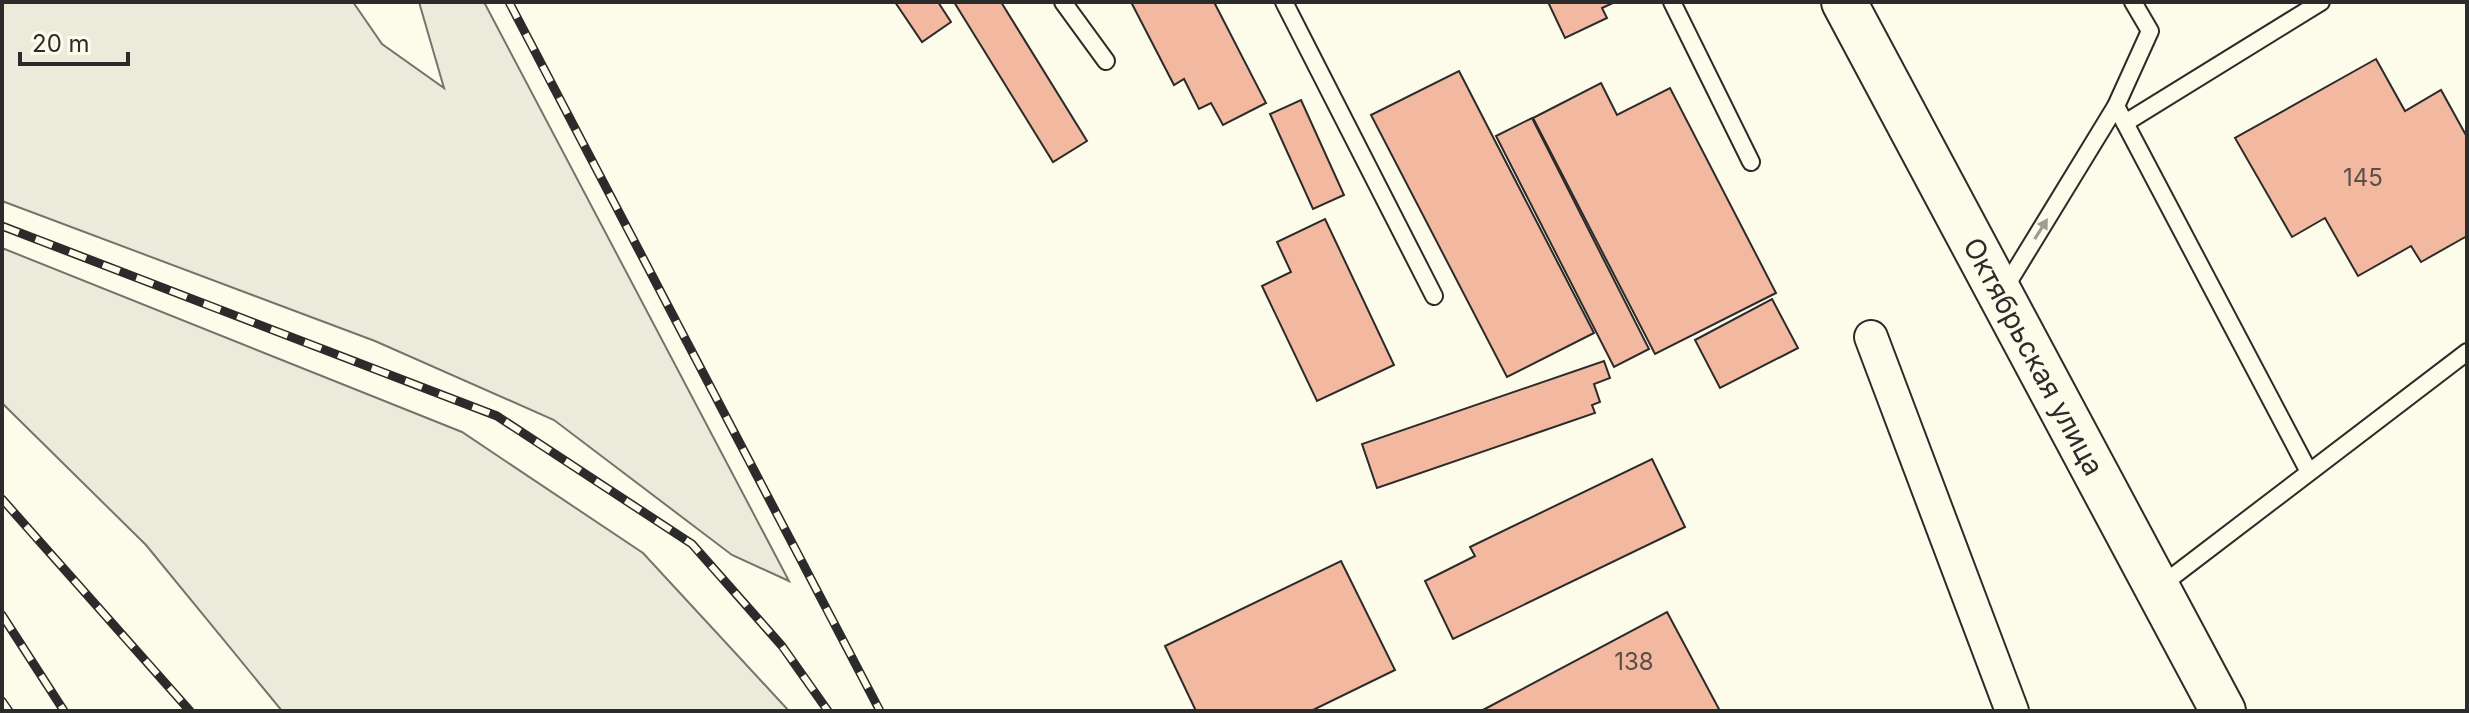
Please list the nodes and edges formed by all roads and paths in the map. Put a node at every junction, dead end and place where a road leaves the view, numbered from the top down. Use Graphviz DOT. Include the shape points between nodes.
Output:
graph roads {
  1 [pos="1063,2"];
  2 [pos="1284,2"];
  3 [pos="1672,2"];
  4 [pos="1844,2"];
  5 [pos="2133,2"];
  6 [pos="2321,2"];
  7 [pos="1106,61"];
  8 [pos="2116,106"];
  9 [pos="2125,123"];
  10 [pos="1751,162"];
  11 [pos="1434,296"];
  12 [pos="2000,296"];
  13 [pos="1871,337"];
  14 [pos="2467,352"];
  15 [pos="2309,472"];
  16 [pos="2157,588"];
  17 [pos="2012,711"];
  18 [pos="2223,711"];
  1 -- 7 [label="lane"];
  2 -- 11 [label="lane"];
  3 -- 10 [label="lane"];
  4 -- 12 [label="main road, Октябрьская улица"];
  5 -- 8 [label="lane" via="2150,31"];
  6 -- 9 [label="lane"];
  8 -- 9 [label="lane"];
  12 -- 8 [label="lane, one-way"];
  9 -- 15 [label="lane"];
  12 -- 16 [label="main road, Октябрьская улица"];
  13 -- 17 [label="street"];
  14 -- 15 [label="lane"];
  15 -- 16 [label="lane"];
  16 -- 18 [label="main road, Октябрьская улица"];
}
